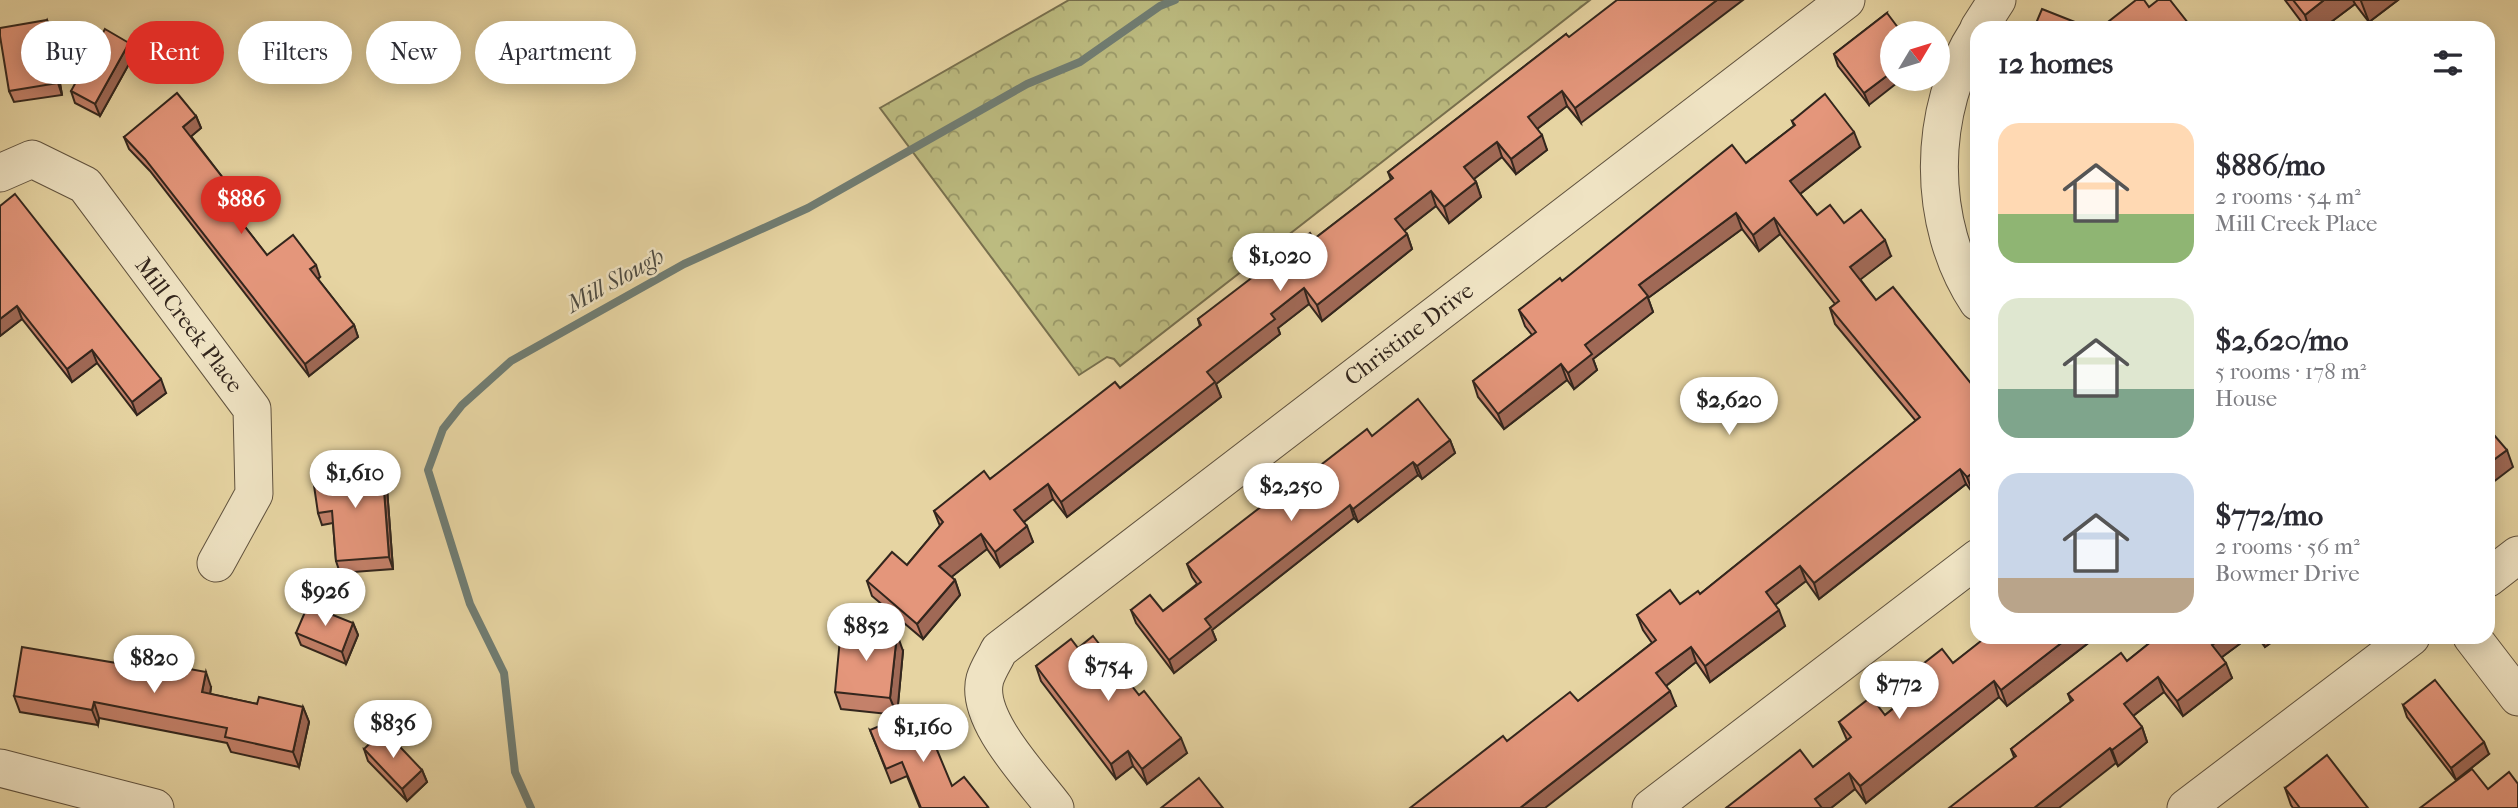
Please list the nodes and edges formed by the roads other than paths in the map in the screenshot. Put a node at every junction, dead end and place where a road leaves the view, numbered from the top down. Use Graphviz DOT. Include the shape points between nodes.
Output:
graph roads {
  1 [pos="1846,0"];
  2 [pos="1997,0"];
  3 [pos="1983,21"];
  4 [pos="1970,42"];
  5 [pos="0,173"];
  6 [pos="1970,290"];
  7 [pos="2518,555"];
  8 [pos="216,563"];
  9 [pos="1970,564"];
  10 [pos="2495,573"];
  11 [pos="2402,644"];
  12 [pos="2477,644"];
  13 [pos="2518,697"];
  14 [pos="0,768"];
  15 [pos="2201,803"];
  16 [pos="155,808"];
  17 [pos="1055,808"];
  18 [pos="1651,808"];
  1 -- 17 [label="street, Christine Drive" via="999,650 984,680 985,708"];
  2 -- 3 [label="street"];
  4 -- 6 [label="street" via="1951,94 1941,141 1939,191 1956,258"];
  5 -- 8 [label="street, Mill Creek Place" via="32,159 85,185 252,409 254,494"];
  7 -- 10 [label="street"];
  9 -- 18 [label="street"];
  11 -- 15 [label="street"];
  12 -- 13 [label="street"];
  14 -- 16 [label="street"];
}
